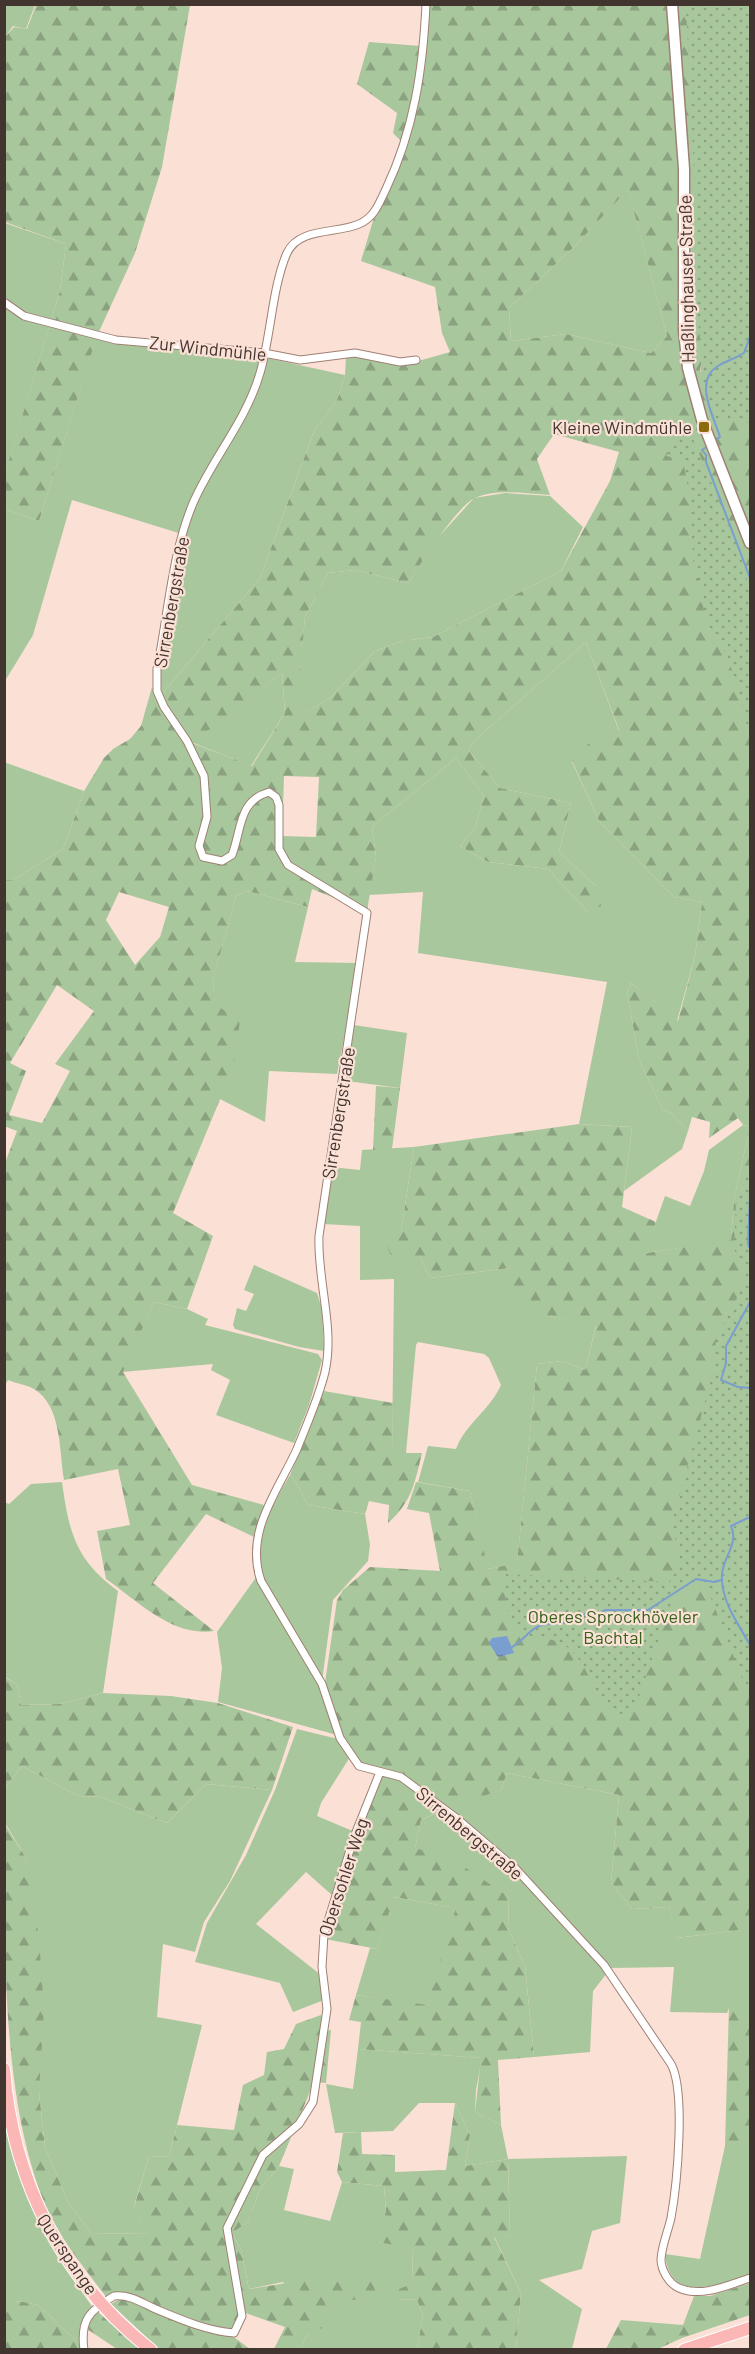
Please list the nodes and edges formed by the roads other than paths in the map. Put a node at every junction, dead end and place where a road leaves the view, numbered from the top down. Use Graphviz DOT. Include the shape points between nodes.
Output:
graph roads {
  1 [pos="426,4"];
  2 [pos="672,4"];
  3 [pos="4,302"];
  4 [pos="264,352"];
  5 [pos="416,360"];
  6 [pos="750,543"];
  7 [pos="380,1772"];
  8 [pos="4,2069"];
  9 [pos="750,2278"];
  10 [pos="102,2305"];
  11 [pos="750,2328"];
  12 [pos="84,2349"];
  13 [pos="151,2349"];
  14 [pos="684,2349"];
  1 -- 4 [label="street, Sirrenbergstraße" via="415,111 393,173 373,214 359,224 306,235 287,252"];
  2 -- 6 [label="main road, Haßlinghauser Straße" via="684,169 684,330 688,368 702,420"];
  3 -- 4 [label="street, Zur Windmühle" via="24,316 107,338"];
  4 -- 5 [label="street, Zur Windmühle" via="300,360 355,353 400,362"];
  4 -- 7 [label="street, Sirrenbergstraße" via="253,392 194,501 183,533 157,669 157,692 204,776 207,817 199,846 203,857 222,861 232,855 241,817 250,801 269,792 279,805 279,849 288,865 367,913 318,1236 328,1352 325,1372 297,1449 259,1528 256,1562 261,1581 322,1684 340,1738 359,1766"];
  7 -- 9 [label="street, Sirrenbergstraße" via="401,1778 516,1869 604,1965 671,2064 676,2074 678,2127 672,2210 661,2258 669,2281 696,2292"];
  7 -- 10 [label="street, Obersohler Weg" via="354,1837 324,1934 322,1967 327,2008 313,2102 299,2124 263,2155 226,2228 242,2316 234,2333 214,2330 122,2295"];
  8 -- 10 [label="main road, Querspange" via="16,2144 36,2206 58,2245"];
  10 -- 12 [label="street" via="84,2323"];
  10 -- 13 [label="main road, Querspange"];
  11 -- 14 [label="main road"];
}
